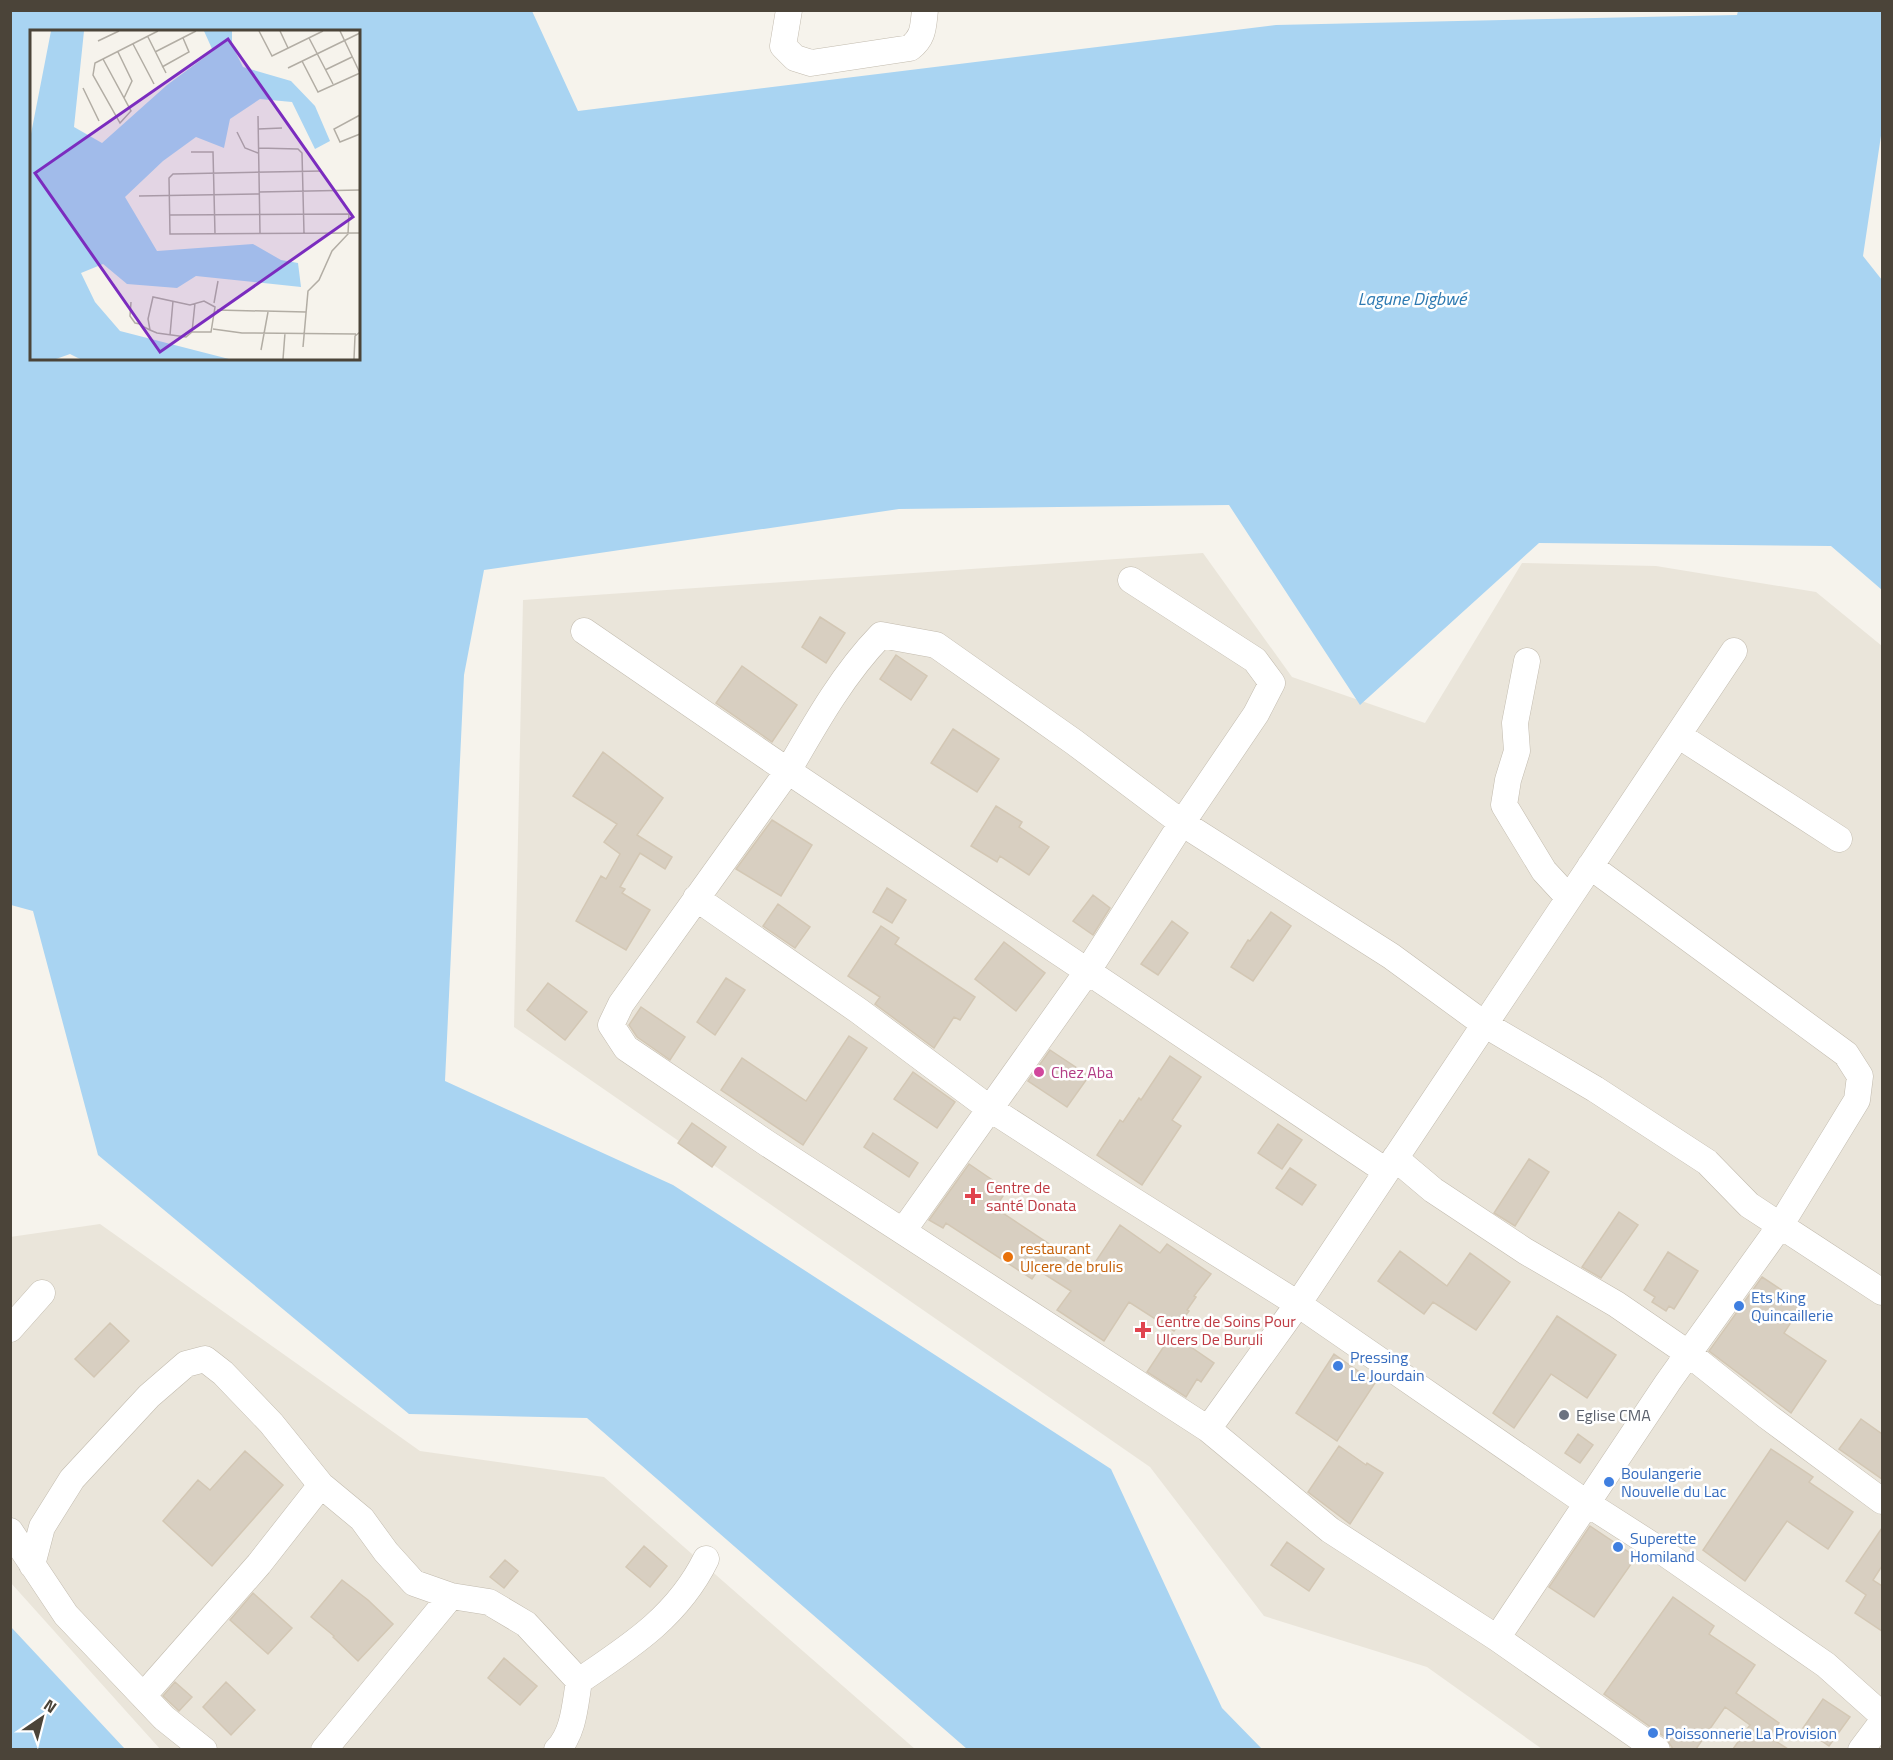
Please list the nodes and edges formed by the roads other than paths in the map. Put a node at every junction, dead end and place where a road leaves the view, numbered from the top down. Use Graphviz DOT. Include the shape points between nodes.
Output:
graph roads {
  1 [pos="789,10"];
  2 [pos="925,10"];
  3 [pos="1131,580"];
  4 [pos="584,631"];
  5 [pos="1734,651"];
  6 [pos="1527,661"];
  7 [pos="1678,735"];
  8 [pos="788,771"];
  9 [pos="1182,823"];
  10 [pos="1839,839"];
  11 [pos="1590,866"];
  12 [pos="1568,897"];
  13 [pos="696,898"];
  14 [pos="1087,972"];
  15 [pos="1484,1024"];
  16 [pos="989,1108"];
  17 [pos="1391,1165"];
  18 [pos="1780,1226"];
  19 [pos="903,1231"];
  20 [pos="1882,1292"];
  21 [pos="42,1293"];
  22 [pos="1298,1304"];
  23 [pos="10,1329"];
  24 [pos="1689,1354"];
  25 [pos="1208,1429"];
  26 [pos="321,1485"];
  27 [pos="1882,1501"];
  28 [pos="1588,1504"];
  29 [pos="10,1531"];
  30 [pos="706,1558"];
  31 [pos="32,1565"];
  32 [pos="451,1596"];
  33 [pos="1497,1638"];
  34 [pos="579,1681"];
  35 [pos="143,1696"];
  36 [pos="1882,1716"];
  37 [pos="1882,1722"];
  38 [pos="565,1747"];
  39 [pos="204,1749"];
  40 [pos="324,1749"];
  41 [pos="1657,1749"];
  42 [pos="1861,1749"];
  1 -- 2 [label="street" via="783,46 795,58 811,63 910,48 919,41"];
  3 -- 9 [label="street" via="1256,660 1272,683 1256,714"];
  4 -- 8 [label="street"];
  5 -- 7 [label="street"];
  6 -- 12 [label="street" via="1515,723 1517,751 1504,805 1544,872"];
  7 -- 10 [label="street"];
  7 -- 11 [label="street"];
  8 -- 9 [label="street" via="850,671 881,634 936,645"];
  8 -- 13 [label="street"];
  8 -- 14 [label="street"];
  9 -- 14 [label="street"];
  9 -- 15 [label="street" via="1391,956"];
  11 -- 12 [label="street"];
  11 -- 18 [label="street" via="1846,1054 1860,1076 1857,1100"];
  12 -- 15 [label="street"];
  13 -- 16 [label="street" via="859,1011"];
  13 -- 19 [label="street" via="621,1004 611,1025 626,1048"];
  14 -- 16 [label="street"];
  14 -- 17 [label="street"];
  15 -- 17 [label="street"];
  15 -- 18 [label="street" via="1595,1089 1707,1162 1749,1205"];
  16 -- 19 [label="street"];
  16 -- 22 [label="street"];
  17 -- 22 [label="street"];
  17 -- 24 [label="street" via="1616,1304"];
  18 -- 20 [label="street"];
  18 -- 24 [label="street"];
  19 -- 25 [label="street"];
  21 -- 23 [label="street"];
  22 -- 25 [label="street"];
  22 -- 28 [label="street"];
  24 -- 27 [label="street"];
  24 -- 28 [label="street"];
  25 -- 33 [label="street" via="1330,1530"];
  26 -- 31 [label="street" via="271,1423 223,1373 205,1359 186,1364 149,1396 72,1479 42,1527"];
  26 -- 32 [label="street" via="362,1519 414,1583"];
  26 -- 35 [label="street" via="259,1564"];
  28 -- 33 [label="street"];
  28 -- 36 [label="street" via="1826,1665"];
  29 -- 31 [label="street"];
  30 -- 34 [label="street" via="695,1582 675,1608 629,1647"];
  31 -- 35 [label="street" via="66,1615"];
  32 -- 34 [label="street" via="489,1602 526,1624"];
  32 -- 40 [label="street"];
  33 -- 41 [label="street"];
  34 -- 38 [label="street"];
  35 -- 39 [label="street"];
  37 -- 42 [label="street"];
}
